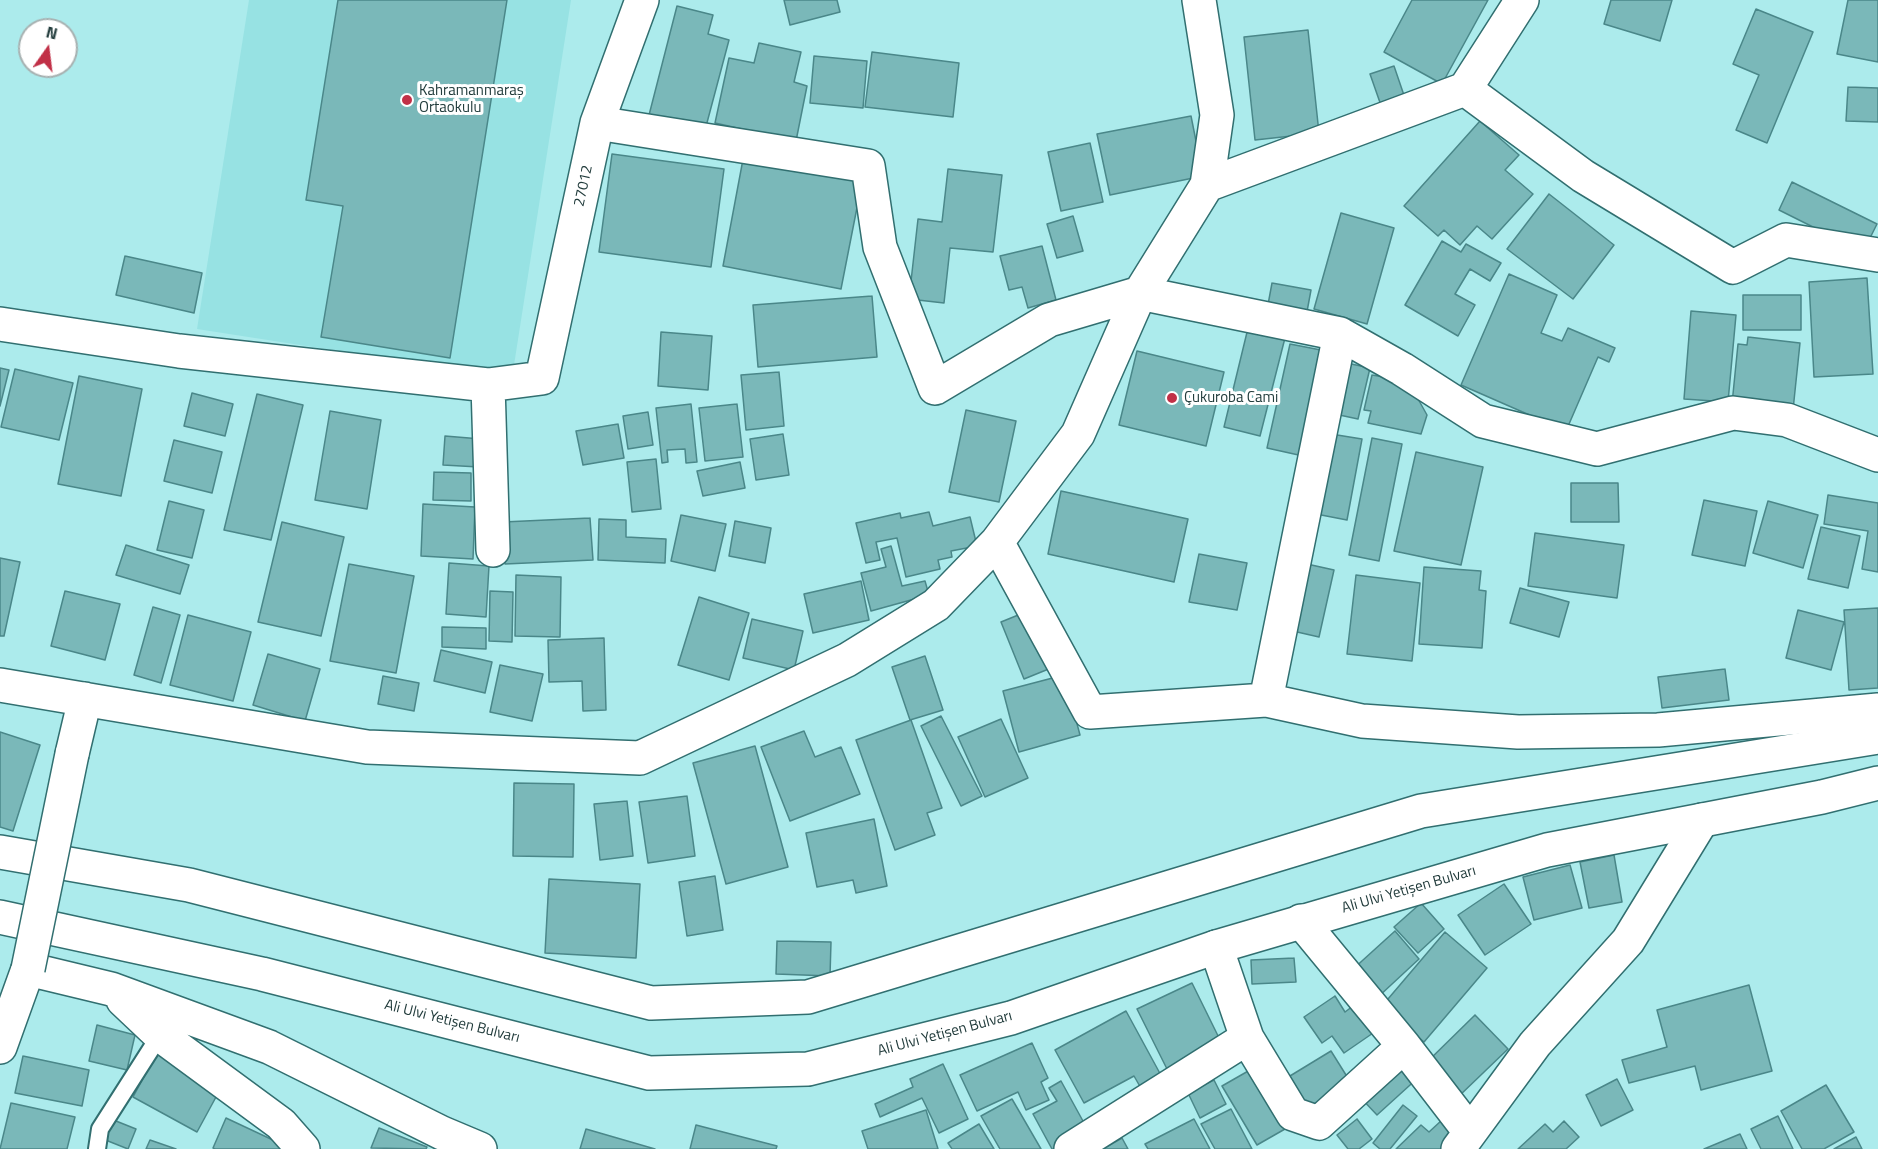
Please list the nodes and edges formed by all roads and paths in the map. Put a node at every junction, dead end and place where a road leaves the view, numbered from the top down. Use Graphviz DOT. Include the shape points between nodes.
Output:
graph roads {
  1 [pos="642,0"];
  2 [pos="1199,0"];
  3 [pos="1522,0"];
  4 [pos="1465,89"];
  5 [pos="597,123"];
  6 [pos="1207,185"];
  7 [pos="1878,255"];
  8 [pos="1140,293"];
  9 [pos="0,324"];
  10 [pos="1340,334"];
  11 [pos="488,385"];
  12 [pos="1878,455"];
  13 [pos="997,542"];
  14 [pos="493,550"];
  15 [pos="0,685"];
  16 [pos="85,699"];
  17 [pos="1266,700"];
  18 [pos="1878,710"];
  19 [pos="1878,737"];
  20 [pos="1878,783"];
  21 [pos="1702,820"];
  22 [pos="0,852"];
  23 [pos="0,917"];
  24 [pos="1301,921"];
  25 [pos="1216,947"];
  26 [pos="28,969"];
  27 [pos="111,989"];
  28 [pos="160,1035"];
  29 [pos="1247,1038"];
  30 [pos="1404,1046"];
  31 [pos="0,1047"];
  32 [pos="1464,1141"];
  33 [pos="98,1149"];
  34 [pos="303,1149"];
  35 [pos="480,1149"];
  36 [pos="1071,1149"];
  1 -- 5 [label="street, 27012"];
  2 -- 6 [label="street" via="1217,115"];
  3 -- 4 [label="street"];
  4 -- 6 [label="street"];
  4 -- 7 [label="street" via="1583,176 1733,267 1785,240"];
  5 -- 8 [label="street" via="868,166 880,247 935,388 1049,320"];
  5 -- 11 [label="street, 27012" via="542,378"];
  6 -- 8 [label="street"];
  8 -- 10 [label="street"];
  8 -- 13 [label="street" via="1078,434"];
  9 -- 11 [label="street" via="179,351"];
  10 -- 12 [label="street" via="1483,421 1597,449 1733,413 1787,420"];
  10 -- 17 [label="street"];
  11 -- 14 [label="street"];
  13 -- 16 [label="street" via="936,605 847,660 640,758 367,747"];
  13 -- 17 [label="street" via="1090,712"];
  15 -- 16 [label="street"];
  16 -- 26 [label="street, bridge"];
  17 -- 18 [label="street" via="1362,721 1518,732 1658,730"];
  19 -- 22 [label="street" via="1421,811 808,997 651,1003 189,885"];
  20 -- 21 [label="street, Ali Ulvi Yetişen Bulvarı"];
  21 -- 24 [label="street, Ali Ulvi Yetişen Bulvarı" via="1547,850"];
  21 -- 32 [label="street" via="1628,941 1535,1044"];
  23 -- 25 [label="street, Ali Ulvi Yetişen Bulvarı" via="262,974 649,1073 808,1070 1011,1018"];
  24 -- 25 [label="street, Ali Ulvi Yetişen Bulvarı"];
  24 -- 30 [label="street"];
  25 -- 29 [label="street"];
  26 -- 27 [label="street"];
  26 -- 31 [label="street"];
  27 -- 28 [label="street"];
  27 -- 35 [label="street" via="270,1047"];
  28 -- 33 [label="lane" via="100,1129"];
  28 -- 34 [label="street" via="281,1124"];
  29 -- 30 [label="street" via="1293,1114 1319,1123"];
  29 -- 36 [label="street"];
  30 -- 32 [label="street"];
}
